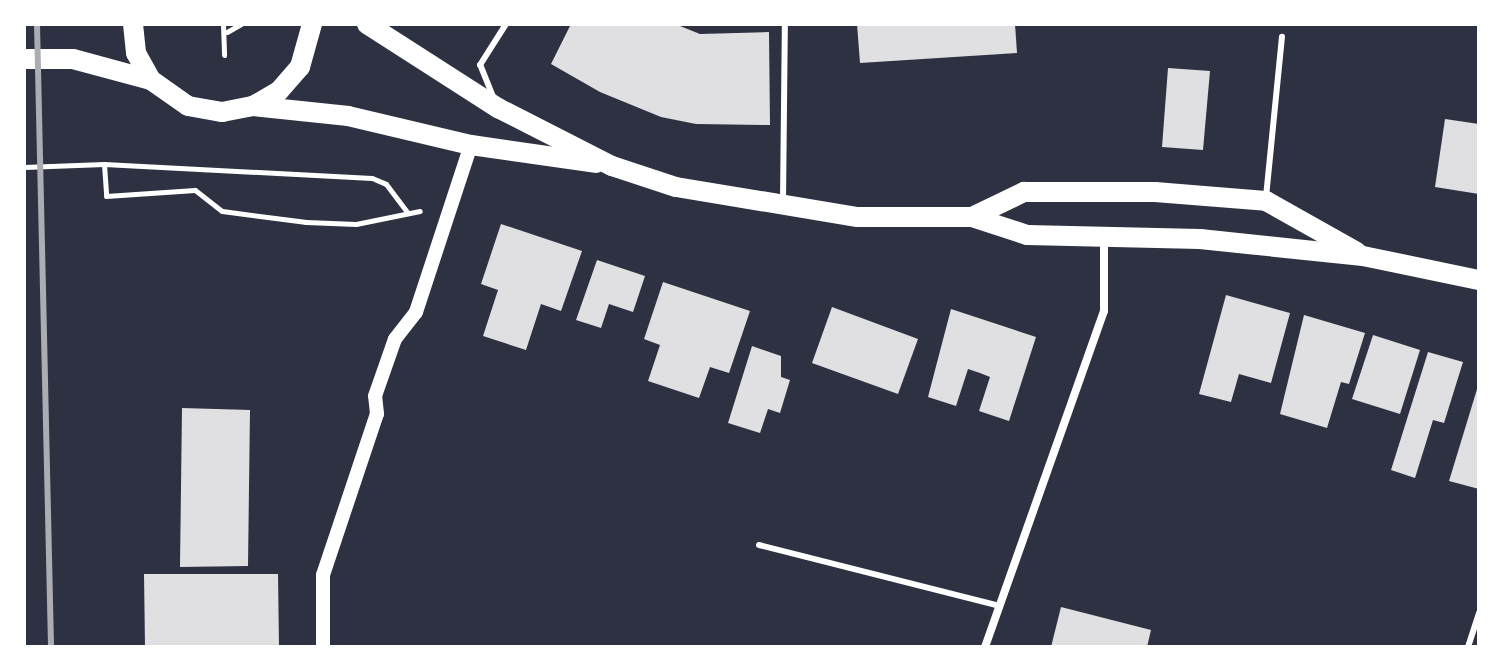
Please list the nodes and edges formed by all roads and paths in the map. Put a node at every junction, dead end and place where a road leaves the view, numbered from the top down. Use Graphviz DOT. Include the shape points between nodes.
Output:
graph roads {
  1 [pos="133,24"];
  2 [pos="223,24"];
  3 [pos="241,24"];
  4 [pos="312,24"];
  5 [pos="367,24"];
  6 [pos="506,24"];
  7 [pos="785,24"];
  8 [pos="227,32"];
  9 [pos="1282,37"];
  10 [pos="224,55"];
  11 [pos="24,59"];
  12 [pos="151,80"];
  13 [pos="253,106"];
  14 [pos="498,108"];
  15 [pos="471,145"];
  16 [pos="104,164"];
  17 [pos="612,166"];
  18 [pos="24,167"];
  19 [pos="1266,201"];
  20 [pos="783,205"];
  21 [pos="972,217"];
  22 [pos="1104,239"];
  23 [pos="1363,256"];
  24 [pos="1479,280"];
  25 [pos="759,545"];
  26 [pos="996,605"];
  27 [pos="1479,613"];
  28 [pos="323,647"];
  29 [pos="985,647"];
  30 [pos="1468,647"];
  1 -- 12 [label="main road" via="136,53"];
  2 -- 8 [label="path"];
  3 -- 8 [label="path"];
  4 -- 13 [label="main road" via="300,67 279,91"];
  5 -- 14 [label="main road"];
  6 -- 14 [label="lane" via="480,65"];
  7 -- 20 [label="lane"];
  8 -- 10 [label="path"];
  9 -- 19 [label="lane"];
  11 -- 12 [label="main road" via="73,59"];
  12 -- 13 [label="main road" via="188,106 222,112"];
  13 -- 15 [label="main road" via="348,116"];
  14 -- 17 [label="main road"];
  15 -- 17 [label="main road"];
  15 -- 28 [label="street" via="416,312 395,339 375,396 377,414 323,575"];
  16 -- 16 [label="path" via="106,196 195,190 222,211 306,222 356,224 407,212 386,184 372,178"];
  16 -- 18 [label="path"];
  17 -- 20 [label="main road" via="676,187"];
  19 -- 21 [label="main road" via="1155,192 1024,192"];
  19 -- 23 [label="main road"];
  20 -- 21 [label="main road" via="858,217"];
  21 -- 22 [label="main road" via="1027,235"];
  22 -- 23 [label="main road" via="1200,239"];
  22 -- 26 [label="street" via="1104,311"];
  23 -- 24 [label="main road"];
  25 -- 26 [label="lane"];
  26 -- 29 [label="street"];
  27 -- 30 [label="lane"];
}
